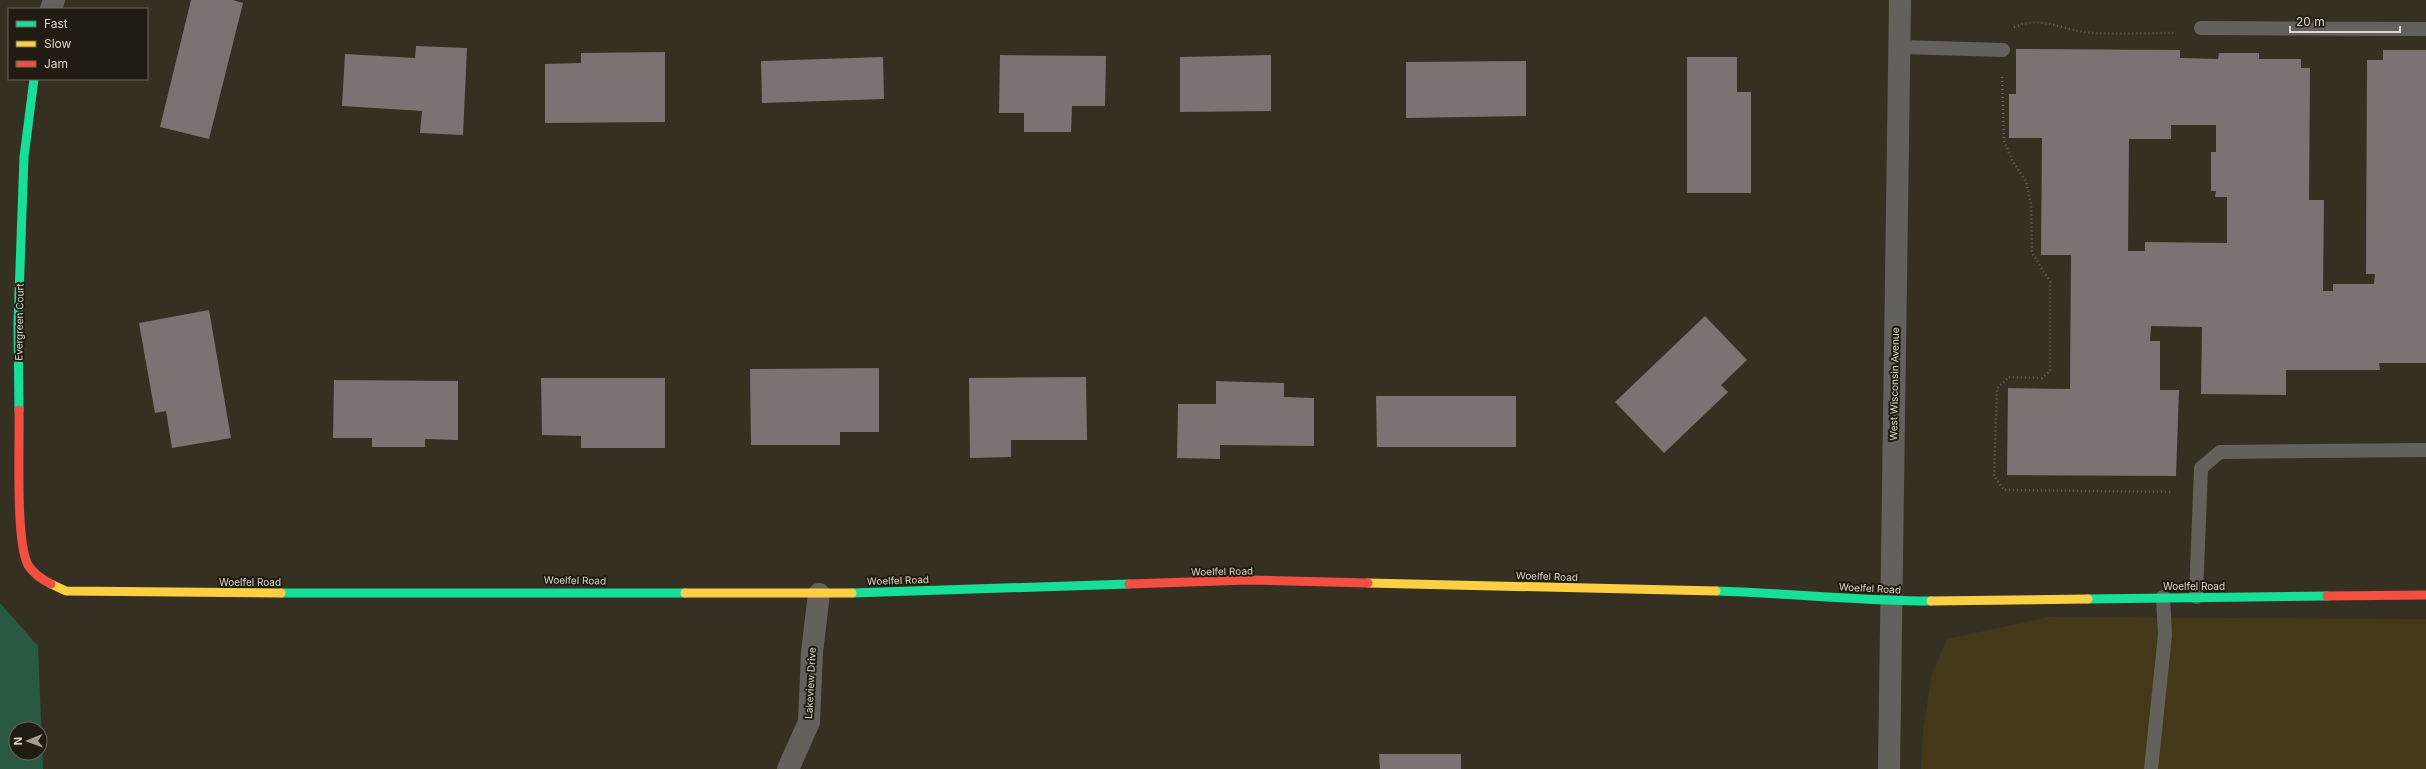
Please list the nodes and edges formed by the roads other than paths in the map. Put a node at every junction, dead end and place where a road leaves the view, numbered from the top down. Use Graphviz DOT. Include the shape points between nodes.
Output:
graph roads {
  1 [pos="1900,0"];
  2 [pos="2201,28"];
  3 [pos="2426,29"];
  4 [pos="1900,47"];
  5 [pos="2003,50"];
  6 [pos="34,80"];
  7 [pos="2426,450"];
  8 [pos="28,564"];
  9 [pos="819,594"];
  10 [pos="2426,595"];
  11 [pos="2164,597"];
  12 [pos="2196,597"];
  13 [pos="1892,601"];
  14 [pos="788,769"];
  15 [pos="1889,769"];
  16 [pos="2151,769"];
  1 -- 4 [label="street, West Wisconsin Avenue"];
  2 -- 3 [label="lane"];
  4 -- 5 [label="lane"];
  4 -- 13 [label="street, West Wisconsin Avenue"];
  6 -- 8 [label="street, Evergreen Court" via="24,157 18,323 21,539"];
  7 -- 12 [label="lane" via="2220,452 2201,468"];
  8 -- 9 [label="street, Woelfel Road" via="42,580 66,591"];
  9 -- 13 [label="street, Woelfel Road" via="1249,580 1785,593"];
  9 -- 14 [label="street, Lakeview Drive" via="812,652 809,722"];
  10 -- 12 [label="street, Woelfel Road"];
  11 -- 12 [label="street, Woelfel Road"];
  11 -- 13 [label="street, Woelfel Road"];
  11 -- 16 [label="lane" via="2165,635"];
  13 -- 15 [label="street, West Wisconsin Avenue"];
}
